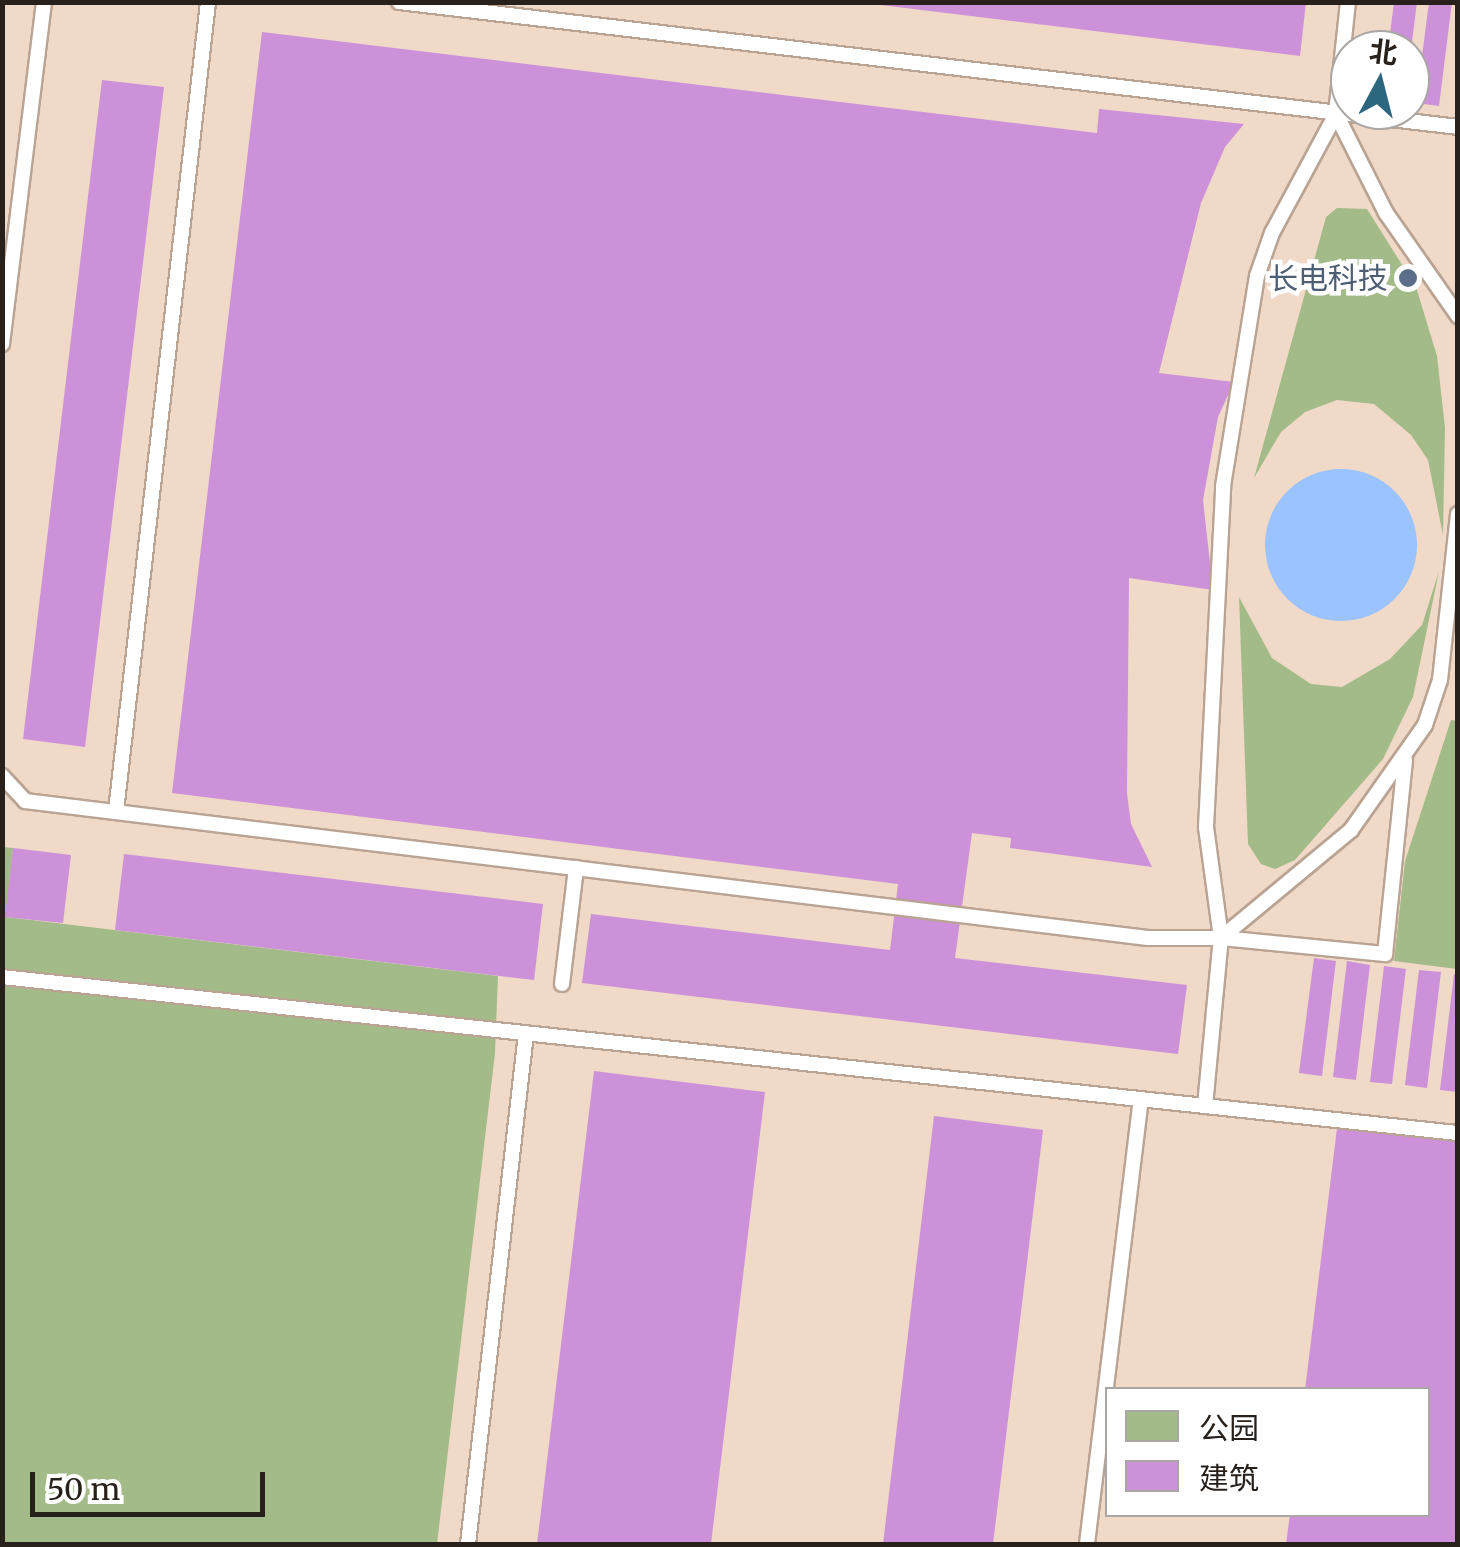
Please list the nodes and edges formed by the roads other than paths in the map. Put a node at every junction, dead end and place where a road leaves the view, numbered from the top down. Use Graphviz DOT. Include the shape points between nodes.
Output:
graph roads {
  1 [pos="44,2"];
  2 [pos="208,2"];
  3 [pos="399,2"];
  4 [pos="1348,2"];
  5 [pos="1345,30"];
  6 [pos="1330,113"];
  7 [pos="1430,124"];
  8 [pos="1330,125"];
  9 [pos="1458,127"];
  10 [pos="1344,130"];
  11 [pos="1458,316"];
  12 [pos="2,344"];
  13 [pos="1458,514"];
  14 [pos="1452,615"];
  15 [pos="1405,760"];
  16 [pos="2,776"];
  17 [pos="116,811"];
  18 [pos="576,868"];
  19 [pos="1222,938"];
  20 [pos="2,977"];
  21 [pos="562,984"];
  22 [pos="526,1033"];
  23 [pos="1142,1099"];
  24 [pos="1205,1106"];
  25 [pos="1458,1133"];
  26 [pos="1106,1387"];
  27 [pos="1105,1398"];
  28 [pos="468,1544"];
  29 [pos="1087,1544"];
  1 -- 12 [label="lane"];
  2 -- 17 [label="lane"];
  3 -- 6 [label="lane"];
  4 -- 5 [label="lane"];
  7 -- 9 [label="lane"];
  8 -- 19 [label="lane" via="1272,233 1258,276 1223,486 1206,826"];
  10 -- 11 [label="lane" via="1386,213"];
  13 -- 14 [label="lane"];
  14 -- 15 [label="lane" via="1440,680"];
  15 -- 19 [label="lane" via="1351,830"];
  15 -- 19 [label="lane" via="1385,954"];
  16 -- 17 [label="lane" via="25,801"];
  17 -- 18 [label="lane"];
  18 -- 19 [label="lane" via="1148,938"];
  18 -- 21 [label="lane"];
  19 -- 24 [label="lane"];
  20 -- 22 [label="lane"];
  22 -- 23 [label="lane"];
  22 -- 28 [label="lane"];
  23 -- 24 [label="lane"];
  23 -- 26 [label="lane"];
  24 -- 25 [label="lane"];
  27 -- 29 [label="lane"];
}
